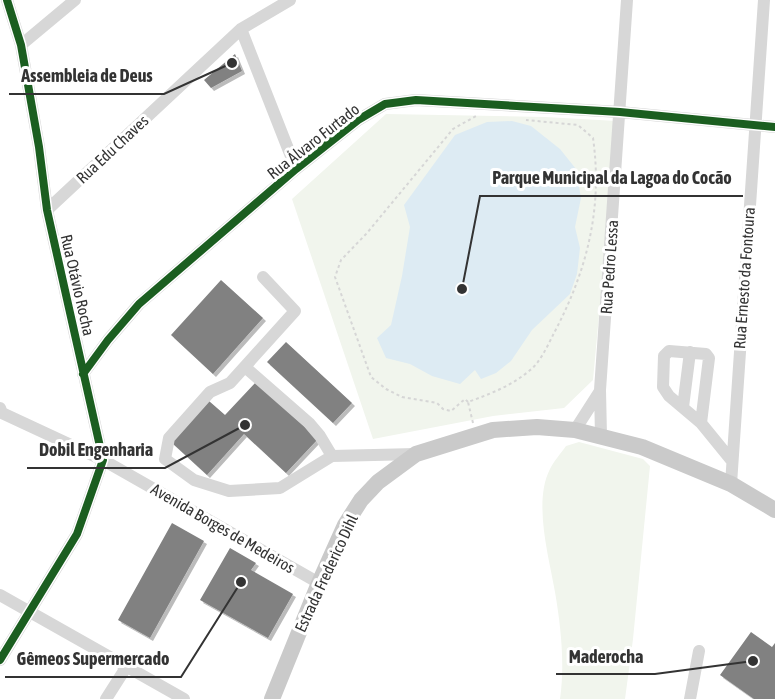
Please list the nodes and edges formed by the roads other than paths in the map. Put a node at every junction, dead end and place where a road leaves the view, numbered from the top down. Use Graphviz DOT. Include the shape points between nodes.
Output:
graph roads {
  1 [pos="7,0"];
  2 [pos="75,0"];
  3 [pos="290,0"];
  4 [pos="627,0"];
  5 [pos="764,0"];
  6 [pos="241,29"];
  7 [pos="21,45"];
  8 [pos="620,112"];
  9 [pos="754,126"];
  10 [pos="775,127"];
  11 [pos="296,170"];
  12 [pos="47,210"];
  13 [pos="263,277"];
  14 [pos="690,352"];
  15 [pos="245,367"];
  16 [pos="83,374"];
  17 [pos="600,390"];
  18 [pos="683,407"];
  19 [pos="1,413"];
  20 [pos="701,423"];
  21 [pos="575,430"];
  22 [pos="601,436"];
  23 [pos="416,454"];
  24 [pos="332,456"];
  25 [pos="103,460"];
  26 [pos="732,462"];
  27 [pos="730,484"];
  28 [pos="775,510"];
  29 [pos="319,583"];
  30 [pos="0,595"];
  31 [pos="30,612"];
  32 [pos="699,651"];
  33 [pos="0,660"];
  34 [pos="127,666"];
  35 [pos="106,699"];
  36 [pos="184,699"];
  37 [pos="272,699"];
  38 [pos="690,699"];
  1 -- 7 [label="street, Rua Otávio Rocha"];
  2 -- 7 [label="street"];
  3 -- 6 [label="street, Rua Edu Chaves"];
  4 -- 8 [label="street, Rua Pedro Lessa"];
  5 -- 9 [label="street, Rua Ernesto da Fontoura"];
  6 -- 11 [label="street"];
  6 -- 12 [label="street, Rua Edu Chaves"];
  7 -- 12 [label="street, Rua Otávio Rocha"];
  8 -- 9 [label="street, Rua Álvaro Furtado"];
  8 -- 11 [label="street, Rua Álvaro Furtado" via="416,100 385,104 358,120"];
  8 -- 17 [label="street, Rua Pedro Lessa"];
  9 -- 10 [label="street, Rua Álvaro Furtado"];
  9 -- 26 [label="street, Rua Ernesto da Fontoura"];
  11 -- 16 [label="street, Rua Álvaro Furtado" via="139,304"];
  12 -- 16 [label="street, Rua Otávio Rocha"];
  13 -- 15 [label="street" via="295,311"];
  14 -- 18 [label="street"];
  14 -- 18 [label="street" via="671,350 664,356 663,387"];
  14 -- 20 [label="street" via="709,358"];
  15 -- 24 [label="street" via="309,423"];
  15 -- 24 [label="street" via="230,383 210,392 169,438 165,459 194,480 229,491 280,489"];
  16 -- 25 [label="street, Rua Otávio Rocha"];
  17 -- 21 [label="street, Rua Pedro Lessa"];
  17 -- 22 [label="street, Rua Pedro Lessa"];
  18 -- 20 [label="street"];
  19 -- 25 [label="street, Avenida Borges de Medeiros"];
  20 -- 26 [label="street"];
  21 -- 22 [label="main road, Estrada Frederico Dihl"];
  21 -- 23 [label="main road, Estrada Frederico Dihl" via="493,430"];
  22 -- 27 [label="main road, Estrada Frederico Dihl" via="642,447"];
  23 -- 24 [label="street"];
  23 -- 29 [label="main road, Estrada Frederico Dihl" via="378,482 362,500 345,525"];
  25 -- 29 [label="street, Avenida Borges de Medeiros"];
  25 -- 31 [label="street" via="77,534"];
  26 -- 27 [label="street, Rua Ernesto da Fontoura"];
  27 -- 28 [label="main road, Estrada Frederico Dihl"];
  29 -- 37 [label="main road, Estrada Frederico Dihl"];
  30 -- 31 [label="street"];
  31 -- 33 [label="street"];
  31 -- 34 [label="street"];
  32 -- 38 [label="street"];
  34 -- 35 [label="street"];
  34 -- 36 [label="street"];
}
